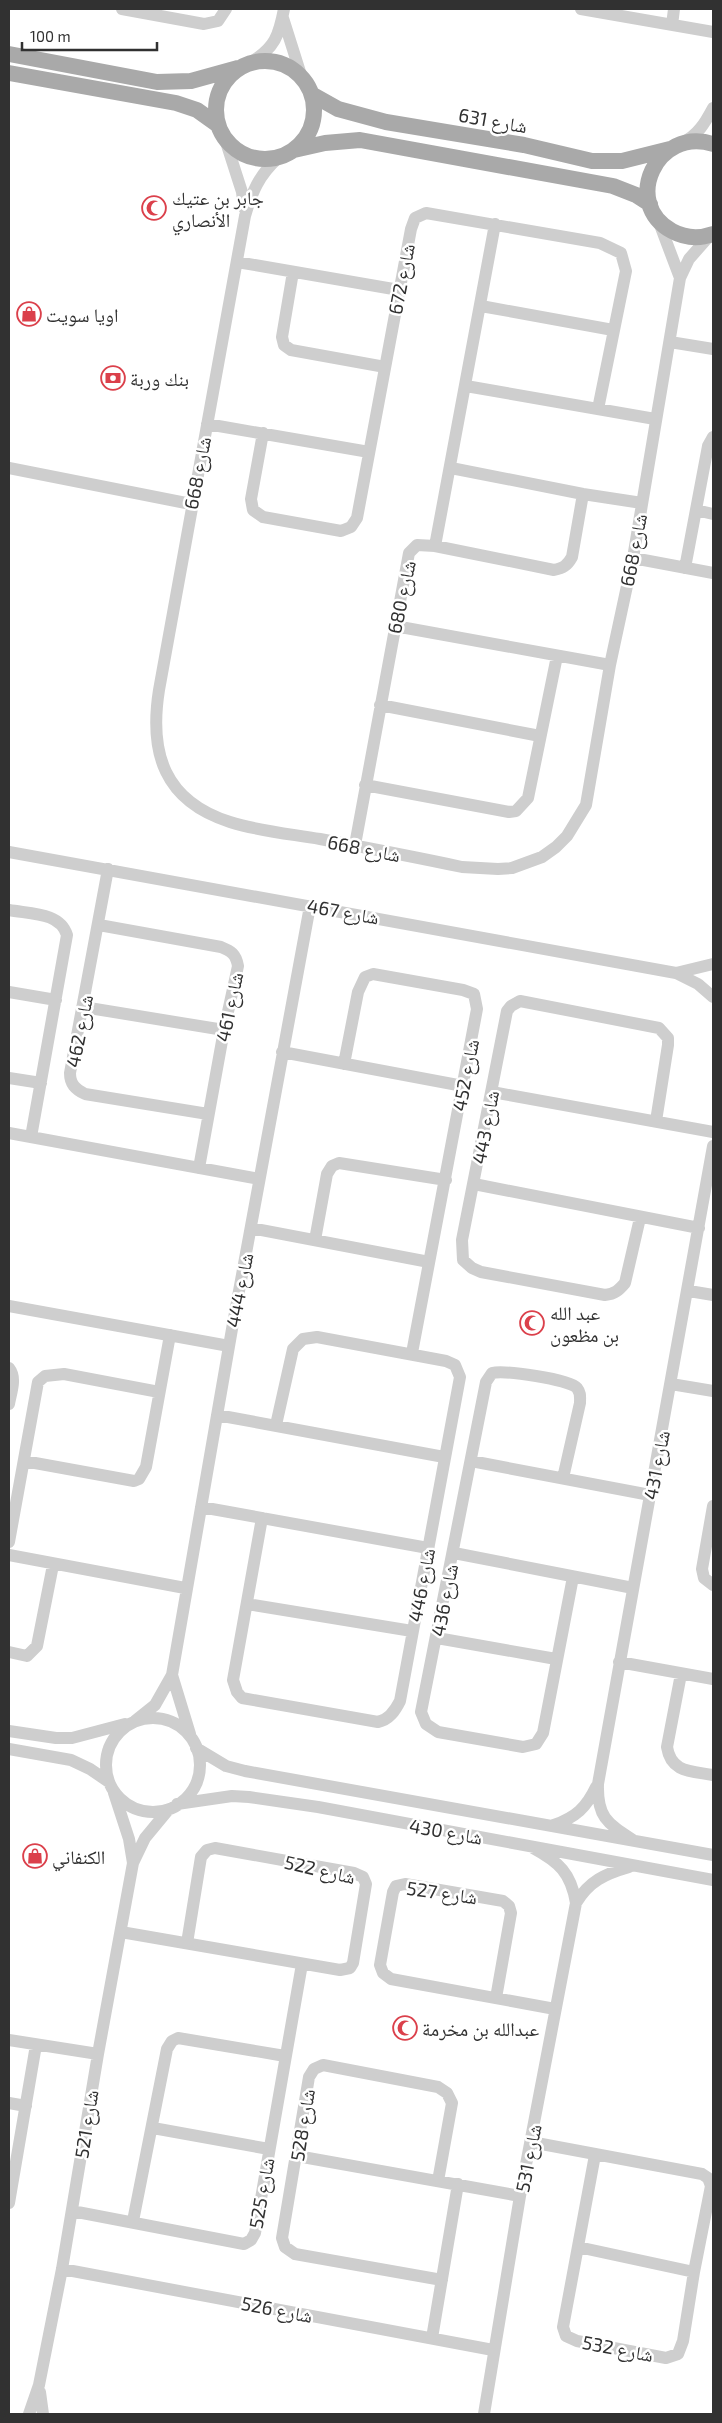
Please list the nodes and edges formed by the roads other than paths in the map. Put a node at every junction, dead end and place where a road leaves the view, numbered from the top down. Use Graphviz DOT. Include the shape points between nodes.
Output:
graph roads {
  1 [pos="122,9"];
  2 [pos="226,9"];
  3 [pos="581,9"];
  4 [pos="674,9"];
  5 [pos="283,12"];
  6 [pos="672,25"];
  7 [pos="713,32"];
  8 [pos="9,54"];
  9 [pos="246,65"];
  10 [pos="9,74"];
  11 [pos="301,75"];
  12 [pos="312,96"];
  13 [pos="713,108"];
  14 [pos="221,132"];
  15 [pos="713,144"];
  16 [pos="675,146"];
  17 [pos="294,150"];
  18 [pos="278,158"];
  19 [pos="653,210"];
  20 [pos="245,216"];
  21 [pos="495,224"];
  22 [pos="712,234"];
  23 [pos="237,262"];
  24 [pos="293,272"];
  25 [pos="680,278"];
  26 [pos="399,290"];
  27 [pos="481,306"];
  28 [pos="614,330"];
  29 [pos="670,342"];
  30 [pos="713,349"];
  31 [pos="385,367"];
  32 [pos="466,386"];
  33 [pos="598,409"];
  34 [pos="655,419"];
  35 [pos="207,424"];
  36 [pos="263,432"];
  37 [pos="713,437"];
  38 [pos="369,452"];
  39 [pos="9,468"];
  40 [pos="451,468"];
  41 [pos="583,494"];
  42 [pos="642,503"];
  43 [pos="191,504"];
  44 [pos="696,510"];
  45 [pos="713,514"];
  46 [pos="435,546"];
  47 [pos="633,558"];
  48 [pos="685,568"];
  49 [pos="713,573"];
  50 [pos="395,626"];
  51 [pos="557,656"];
  52 [pos="610,665"];
  53 [pos="380,705"];
  54 [pos="540,736"];
  55 [pos="365,785"];
  56 [pos="355,845"];
  57 [pos="9,852"];
  58 [pos="108,869"];
  59 [pos="310,906"];
  60 [pos="9,910"];
  61 [pos="99,925"];
  62 [pos="713,964"];
  63 [pos="676,973"];
  64 [pos="713,979"];
  65 [pos="9,992"];
  66 [pos="713,996"];
  67 [pos="56,1000"];
  68 [pos="83,1007"];
  69 [pos="224,1030"];
  70 [pos="282,1052"];
  71 [pos="344,1064"];
  72 [pos="9,1078"];
  73 [pos="41,1083"];
  74 [pos="463,1086"];
  75 [pos="492,1092"];
  76 [pos="208,1114"];
  77 [pos="656,1121"];
  78 [pos="713,1132"];
  79 [pos="9,1133"];
  80 [pos="31,1138"];
  81 [pos="713,1146"];
  82 [pos="199,1168"];
  83 [pos="259,1179"];
  84 [pos="446,1180"];
  85 [pos="474,1184"];
  86 [pos="640,1218"];
  87 [pos="251,1228"];
  88 [pos="699,1228"];
  89 [pos="315,1240"];
  90 [pos="429,1262"];
  91 [pos="689,1291"];
  92 [pos="713,1295"];
  93 [pos="9,1306"];
  94 [pos="170,1336"];
  95 [pos="229,1346"];
  96 [pos="412,1354"];
  97 [pos="9,1368"];
  98 [pos="671,1384"];
  99 [pos="713,1391"];
  100 [pos="159,1392"];
  101 [pos="9,1404"];
  102 [pos="217,1415"];
  103 [pos="276,1425"];
  104 [pos="444,1457"];
  105 [pos="24,1461"];
  106 [pos="471,1461"];
  107 [pos="563,1478"];
  108 [pos="650,1495"];
  109 [pos="713,1506"];
  110 [pos="201,1507"];
  111 [pos="262,1518"];
  112 [pos="9,1542"];
  113 [pos="428,1548"];
  114 [pos="454,1553"];
  115 [pos="9,1555"];
  116 [pos="53,1564"];
  117 [pos="572,1578"];
  118 [pos="713,1584"];
  119 [pos="185,1588"];
  120 [pos="633,1588"];
  121 [pos="247,1604"];
  122 [pos="412,1631"];
  123 [pos="437,1638"];
  124 [pos="9,1652"];
  125 [pos="556,1659"];
  126 [pos="620,1662"];
  127 [pos="681,1674"];
  128 [pos="172,1675"];
  129 [pos="713,1679"];
  130 [pos="134,1721"];
  131 [pos="9,1731"];
  132 [pos="194,1743"];
  133 [pos="9,1749"];
  134 [pos="713,1775"];
  135 [pos="598,1784"];
  136 [pos="111,1786"];
  137 [pos="173,1806"];
  138 [pos="553,1826"];
  139 [pos="633,1840"];
  140 [pos="533,1848"];
  141 [pos="713,1855"];
  142 [pos="133,1863"];
  143 [pos="634,1866"];
  144 [pos="713,1880"];
  145 [pos="576,1903"];
  146 [pos="120,1932"];
  147 [pos="187,1943"];
  148 [pos="302,1964"];
  149 [pos="496,1998"];
  150 [pos="555,2009"];
  151 [pos="9,2040"];
  152 [pos="36,2045"];
  153 [pos="98,2054"];
  154 [pos="285,2056"];
  155 [pos="9,2104"];
  156 [pos="26,2106"];
  157 [pos="153,2128"];
  158 [pos="531,2142"];
  159 [pos="268,2149"];
  160 [pos="595,2155"];
  161 [pos="297,2156"];
  162 [pos="438,2181"];
  163 [pos="458,2184"];
  164 [pos="520,2196"];
  165 [pos="9,2198"];
  166 [pos="72,2211"];
  167 [pos="133,2221"];
  168 [pos="578,2247"];
  169 [pos="62,2269"];
  170 [pos="694,2272"];
  171 [pos="442,2280"];
  172 [pos="432,2338"];
  173 [pos="493,2350"];
  174 [pos="39,2385"];
  175 [pos="29,2414"];
  176 [pos="43,2414"];
  177 [pos="484,2414"];
  1 -- 2 [label="street" via="204,24 218,21"];
  3 -- 6 [label="street"];
  4 -- 6 [label="street"];
  5 -- 9 [label="street" via="278,34 266,54"];
  5 -- 11 [label="street"];
  6 -- 7 [label="street"];
  8 -- 9 [label="main road" via="157,82 191,81"];
  9 -- 11 [label="main road" via="269,60 286,65"];
  9 -- 14 [label="main road" via="228,78 219,92 216,109"];
  10 -- 14 [label="main road" via="176,103 197,110"];
  11 -- 12 [label="main road"];
  12 -- 16 [label="main road, شارع 631" via="338,109 386,122 524,145 592,161 622,161"];
  12 -- 17 [label="main road" via="315,110 312,126"];
  13 -- 16 [label="street" via="700,130"];
  14 -- 18 [label="main road" via="239,152 258,159"];
  14 -- 20 [label="street, شارع 668" via="242,192"];
  15 -- 16 [label="main road, شارع 631" via="702,141"];
  16 -- 19 [label="main road" via="658,159 651,173 648,188"];
  17 -- 18 [label="main road"];
  17 -- 19 [label="main road" via="342,141 382,143 613,186 636,195"];
  18 -- 20 [label="street, شارع 668" via="252,191"];
  19 -- 22 [label="main road" via="669,229 685,236"];
  19 -- 25 [label="street"];
  20 -- 23 [label="street, شارع 668"];
  21 -- 26 [label="street, شارع 672" via="426,213 419,215 412,223"];
  21 -- 27 [label="street"];
  21 -- 28 [label="street, شارع 672" via="600,243 621,253 626,272"];
  22 -- 25 [label="street, شارع 668" via="690,259"];
  23 -- 24 [label="street"];
  23 -- 35 [label="street, شارع 668"];
  24 -- 26 [label="street"];
  24 -- 31 [label="street" via="282,337 284,345 292,350"];
  25 -- 29 [label="street, شارع 668"];
  26 -- 31 [label="street, شارع 672"];
  27 -- 28 [label="street"];
  27 -- 32 [label="street"];
  28 -- 33 [label="street, شارع 672"];
  29 -- 30 [label="street"];
  29 -- 34 [label="street, شارع 668"];
  31 -- 38 [label="street, شارع 672"];
  32 -- 33 [label="street"];
  32 -- 40 [label="street"];
  33 -- 34 [label="street"];
  34 -- 42 [label="street, شارع 668"];
  35 -- 36 [label="street"];
  35 -- 43 [label="street, شارع 668"];
  36 -- 38 [label="street"];
  36 -- 38 [label="street, شارع 672" via="251,499 254,510 263,517 341,531 351,527 357,518"];
  37 -- 44 [label="street" via="708,446"];
  39 -- 43 [label="street"];
  40 -- 41 [label="street"];
  40 -- 46 [label="street"];
  41 -- 42 [label="street"];
  41 -- 46 [label="street, شارع 680" via="572,557 562,568 554,570"];
  42 -- 47 [label="street, شارع 668"];
  43 -- 56 [label="street, شارع 668" via="155,716 155,738 168,776 194,805 231,823"];
  44 -- 45 [label="street"];
  44 -- 48 [label="street"];
  46 -- 50 [label="street, شارع 680" via="417,545 409,553"];
  47 -- 48 [label="street"];
  47 -- 52 [label="street, شارع 668"];
  48 -- 49 [label="street"];
  50 -- 51 [label="street"];
  50 -- 53 [label="street, شارع 680"];
  51 -- 52 [label="street"];
  51 -- 54 [label="street"];
  52 -- 56 [label="street, شارع 668" via="586,805 556,848 525,864 498,869 462,867"];
  53 -- 54 [label="street"];
  53 -- 55 [label="street, شارع 680"];
  54 -- 55 [label="street" via="528,798 516,811"];
  55 -- 56 [label="street, شارع 680"];
  57 -- 58 [label="street, شارع 467"];
  58 -- 59 [label="street, شارع 467"];
  58 -- 61 [label="street, شارع 462"];
  59 -- 63 [label="street, شارع 467"];
  59 -- 70 [label="street, شارع 444"];
  60 -- 67 [label="street" via="55,918 65,928 67,935"];
  61 -- 68 [label="street, شارع 462"];
  61 -- 69 [label="street, شارع 461" via="221,947 234,954 238,966"];
  62 -- 63 [label="street, شارع 467"];
  63 -- 66 [label="street, شارع 467"];
  64 -- 66 [label="street"];
  65 -- 67 [label="street"];
  67 -- 73 [label="street"];
  68 -- 69 [label="street"];
  68 -- 76 [label="street, شارع 462" via="70,1073 74,1087 85,1094"];
  69 -- 76 [label="street, شارع 461"];
  70 -- 71 [label="street"];
  70 -- 83 [label="street, شارع 444"];
  71 -- 74 [label="street"];
  71 -- 74 [label="street, شارع 452" via="358,992 365,976 373,974 464,990 474,994 478,1009"];
  72 -- 73 [label="street"];
  73 -- 80 [label="street"];
  74 -- 84 [label="street, شارع 452"];
  75 -- 77 [label="street"];
  75 -- 77 [label="street, شارع 443" via="506,1011 520,1001 649,1024 664,1032 668,1045"];
  75 -- 85 [label="street, شارع 443"];
  76 -- 82 [label="street, شارع 461"];
  77 -- 78 [label="street"];
  79 -- 80 [label="street"];
  80 -- 82 [label="street"];
  81 -- 88 [label="street, شارع 431"];
  82 -- 83 [label="street"];
  83 -- 87 [label="street, شارع 444"];
  84 -- 89 [label="street" via="339,1162 328,1174"];
  84 -- 90 [label="street, شارع 452"];
  85 -- 86 [label="street"];
  85 -- 86 [label="street, شارع 443" via="461,1247 463,1260 481,1272 612,1294 625,1283"];
  86 -- 88 [label="street"];
  87 -- 89 [label="street"];
  87 -- 95 [label="street, شارع 444"];
  88 -- 91 [label="street, شارع 431"];
  89 -- 90 [label="street"];
  90 -- 96 [label="street, شارع 452"];
  91 -- 92 [label="street"];
  91 -- 98 [label="street, شارع 431"];
  93 -- 94 [label="street"];
  94 -- 95 [label="street"];
  94 -- 100 [label="street"];
  95 -- 102 [label="street, شارع 444"];
  96 -- 103 [label="street, شارع 446" via="318,1337 304,1339 294,1349"];
  96 -- 104 [label="street, شارع 446" via="446,1360 455,1365 460,1377"];
  97 -- 101 [label="street" via="13,1381"];
  98 -- 99 [label="street"];
  98 -- 108 [label="street, شارع 431"];
  100 -- 105 [label="street" via="64,1374 45,1376 38,1382 36,1390"];
  100 -- 105 [label="street" via="146,1467 139,1479 134,1481"];
  102 -- 103 [label="street"];
  102 -- 110 [label="street, شارع 444"];
  103 -- 104 [label="street"];
  104 -- 113 [label="street, شارع 446"];
  105 -- 112 [label="street"];
  106 -- 107 [label="street"];
  106 -- 107 [label="street, شارع 436" via="486,1382 492,1373 561,1381 576,1387 580,1394"];
  106 -- 114 [label="street, شارع 436"];
  107 -- 108 [label="street"];
  108 -- 120 [label="street, شارع 431"];
  109 -- 118 [label="street" via="702,1569 704,1578"];
  110 -- 111 [label="street"];
  110 -- 119 [label="street, شارع 444"];
  111 -- 113 [label="street"];
  111 -- 121 [label="street, شارع 446"];
  113 -- 122 [label="street, شارع 446"];
  114 -- 117 [label="street"];
  114 -- 123 [label="street, شارع 436"];
  115 -- 116 [label="street"];
  116 -- 119 [label="street"];
  116 -- 124 [label="street" via="37,1646 26,1656"];
  117 -- 120 [label="street"];
  117 -- 125 [label="street, شارع 436"];
  119 -- 128 [label="street, شارع 444"];
  120 -- 126 [label="street, شارع 431"];
  121 -- 122 [label="street"];
  121 -- 122 [label="street, شارع 446" via="233,1680 242,1698 378,1722 389,1717 400,1701"];
  123 -- 125 [label="street"];
  123 -- 125 [label="street, شارع 436" via="421,1712 426,1724 438,1732 523,1747 536,1744 543,1733"];
  126 -- 127 [label="street"];
  126 -- 135 [label="street, شارع 431"];
  127 -- 129 [label="street"];
  127 -- 134 [label="street" via="667,1747 668,1757 681,1769"];
  128 -- 130 [label="street, شارع 444" via="155,1705"];
  128 -- 132 [label="street, شارع 444"];
  130 -- 131 [label="street" via="72,1738"];
  130 -- 132 [label="street" via="167,1720 185,1730"];
  130 -- 136 [label="street" via="110,1744 106,1759"];
  132 -- 137 [label="street" via="199,1766 195,1784 191,1792"];
  132 -- 138 [label="street, شارع 430" via="226,1766 245,1771"];
  133 -- 136 [label="street" via="71,1760 90,1769"];
  135 -- 138 [label="street, شارع 431" via="585,1808"];
  135 -- 139 [label="street, شارع 431" via="598,1806 602,1815 610,1826"];
  136 -- 137 [label="street" via="128,1805 138,1810 159,1811"];
  136 -- 142 [label="street, شارع 521" via="129,1839"];
  137 -- 140 [label="street, شارع 430" via="232,1796 249,1797"];
  137 -- 142 [label="street, شارع 521" via="145,1838"];
  138 -- 139 [label="street, شارع 430"];
  139 -- 141 [label="street, شارع 430"];
  140 -- 143 [label="street, شارع 430"];
  140 -- 145 [label="street, شارع 531" via="553,1860 568,1876"];
  142 -- 146 [label="street, شارع 521"];
  143 -- 144 [label="street, شارع 430"];
  143 -- 145 [label="street, شارع 531" via="598,1877 582,1892"];
  145 -- 150 [label="street, شارع 531"];
  146 -- 147 [label="street, شارع 522"];
  146 -- 153 [label="street, شارع 521"];
  147 -- 148 [label="street, شارع 522"];
  147 -- 148 [label="street, شارع 522" via="201,1857 207,1850 215,1848 363,1877 366,1884 350,1968 340,1970"];
  148 -- 154 [label="street, شارع 525"];
  149 -- 149 [label="street, شارع 527" via="391,1979 383,1972 380,1965 396,1886 405,1884 493,1899 509,1906 511,1913"];
  149 -- 150 [label="street, شارع 527"];
  150 -- 158 [label="street, شارع 531"];
  151 -- 152 [label="street"];
  152 -- 153 [label="street"];
  152 -- 156 [label="street"];
  153 -- 166 [label="street, شارع 521"];
  154 -- 157 [label="street" via="178,2038 172,2041 167,2048"];
  154 -- 159 [label="street, شارع 525"];
  155 -- 156 [label="street"];
  156 -- 165 [label="street"];
  157 -- 159 [label="street"];
  157 -- 167 [label="street"];
  158 -- 160 [label="street, شارع 532"];
  158 -- 164 [label="street, شارع 531"];
  159 -- 167 [label="street, شارع 525" via="256,2233 244,2244"];
  160 -- 168 [label="street, شارع 532"];
  160 -- 170 [label="street, شارع 532" via="702,2174 708,2178 711,2186"];
  161 -- 162 [label="street"];
  161 -- 162 [label="street, شارع 528" via="309,2077 314,2069 323,2065 438,2087 447,2093 452,2103"];
  161 -- 171 [label="street, شارع 528" via="282,2238 286,2247 295,2254"];
  162 -- 163 [label="street"];
  163 -- 164 [label="street"];
  163 -- 171 [label="street"];
  164 -- 173 [label="street, شارع 531"];
  166 -- 167 [label="street, شارع 525"];
  166 -- 169 [label="street, شارع 521"];
  168 -- 170 [label="street"];
  168 -- 170 [label="street, شارع 532" via="563,2327 566,2336 577,2341 666,2358 678,2354"];
  169 -- 172 [label="street, شارع 526"];
  169 -- 174 [label="street, شارع 521"];
  171 -- 172 [label="street"];
  172 -- 173 [label="street, شارع 526"];
  173 -- 177 [label="street, شارع 531"];
  174 -- 175 [label="street, شارع 521"];
  174 -- 176 [label="street, شارع 521"];
}
